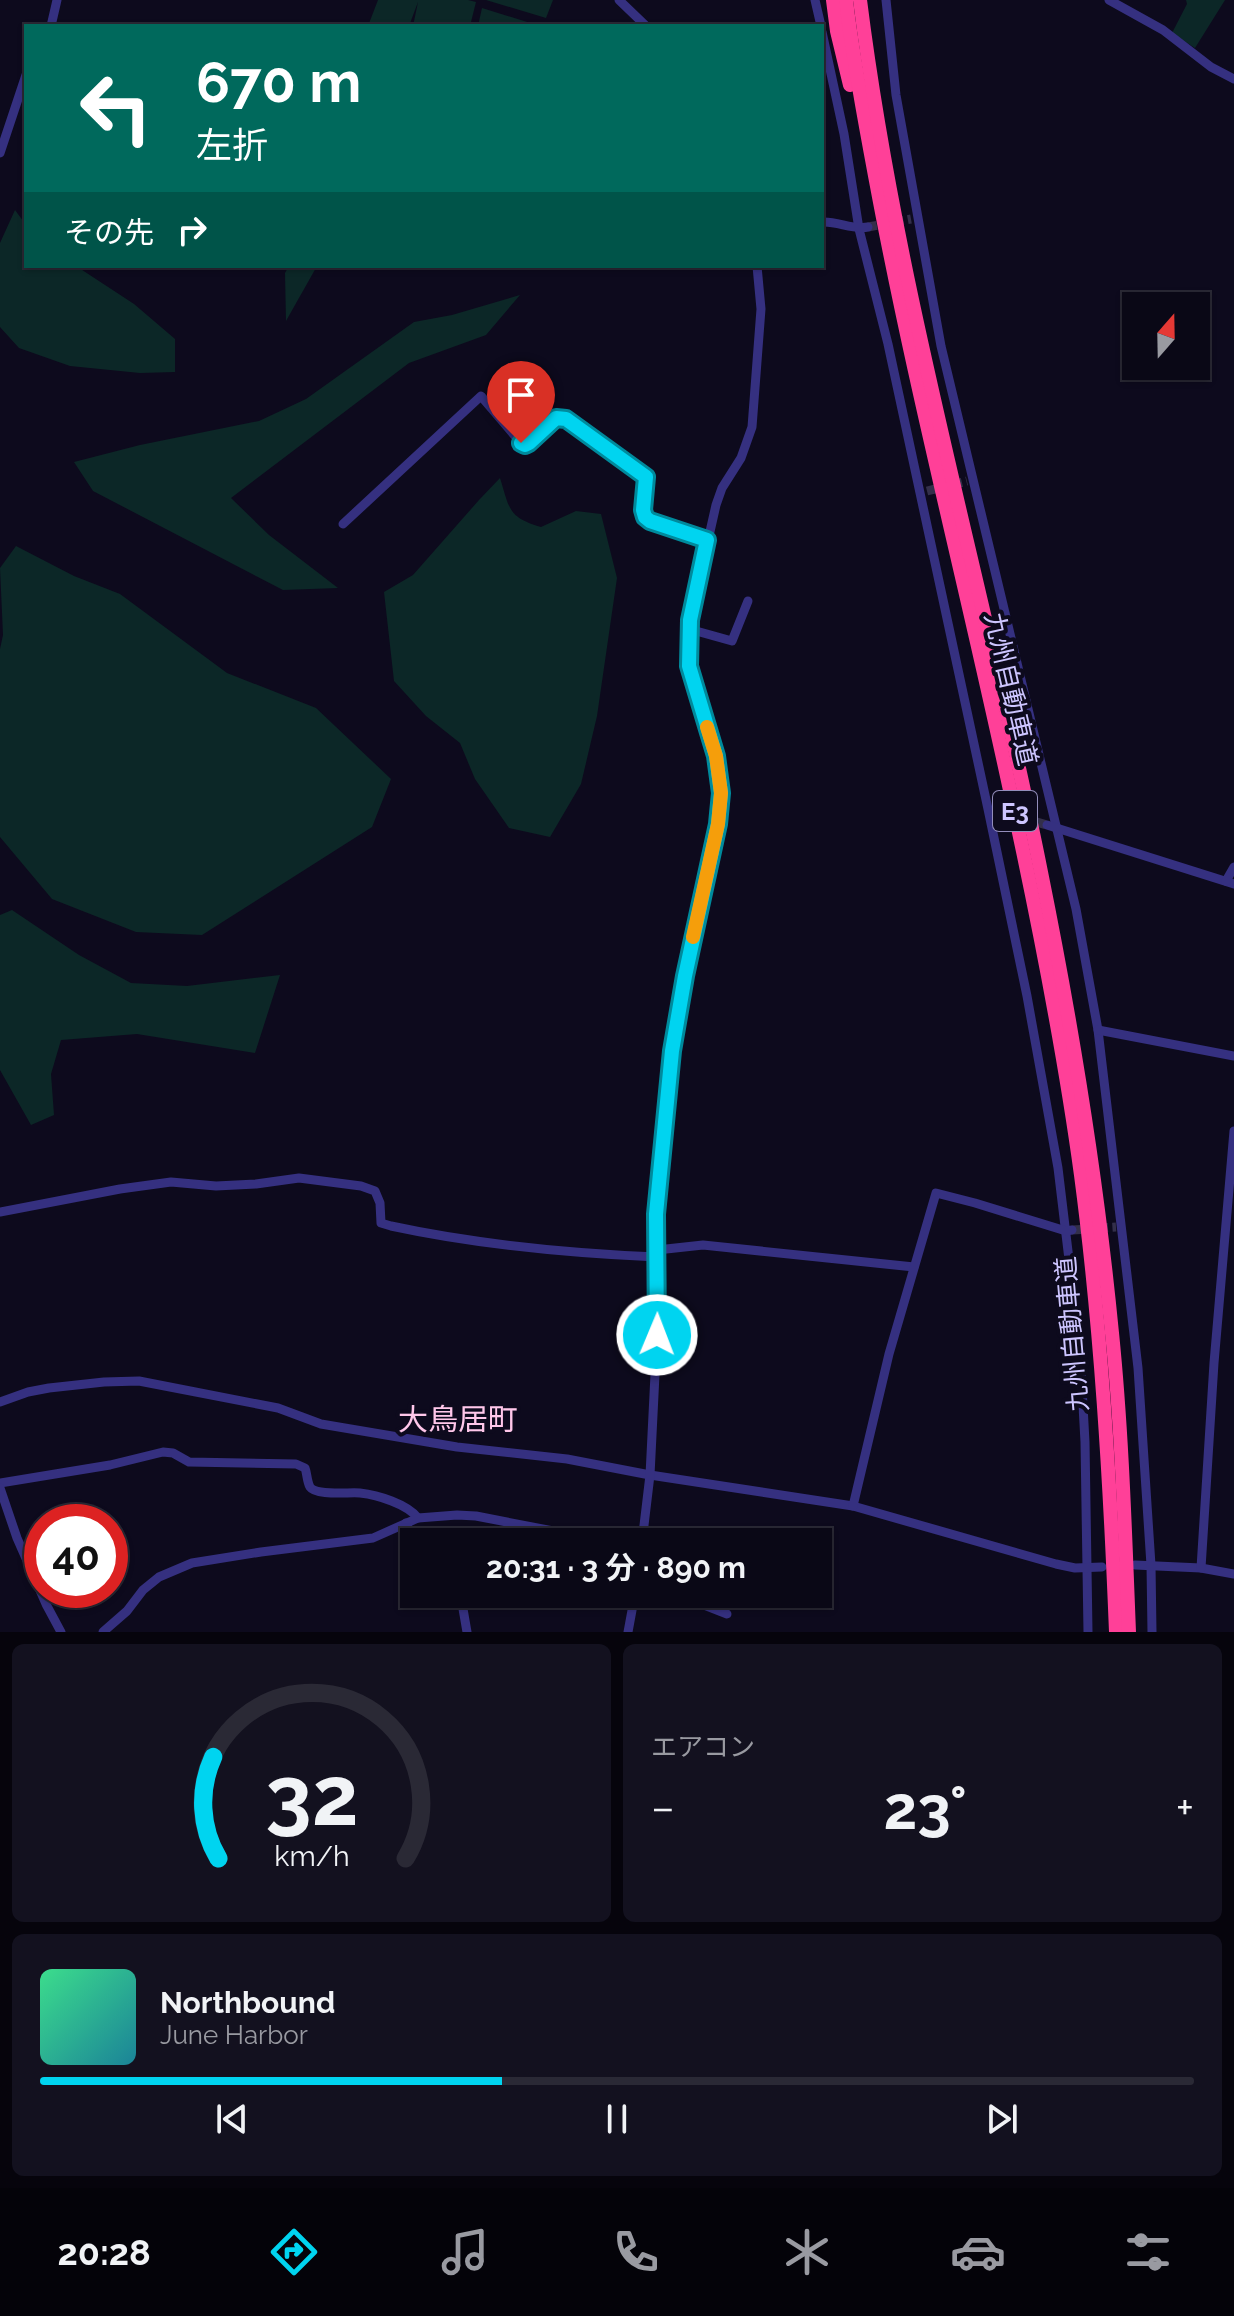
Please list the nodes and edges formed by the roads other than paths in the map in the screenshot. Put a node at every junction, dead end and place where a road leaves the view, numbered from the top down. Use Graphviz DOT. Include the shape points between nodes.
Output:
graph roads {
  1 [pos="57,0"];
  2 [pos="619,0"];
  3 [pos="815,0"];
  4 [pos="833,0"];
  5 [pos="846,0"];
  6 [pos="860,0"];
  7 [pos="870,0"];
  8 [pos="886,0"];
  9 [pos="1109,0"];
  10 [pos="51,24"];
  11 [pos="644,24"];
  12 [pos="821,24"];
  13 [pos="824,41"];
  14 [pos="1234,79"];
  15 [pos="24,81"];
  16 [pos="0,153"];
  17 [pos="886,170"];
  18 [pos="824,222"];
  19 [pos="864,228"];
  20 [pos="892,265"];
  21 [pos="757,268"];
  22 [pos="343,524"];
  23 [pos="707,540"];
  24 [pos="748,601"];
  25 [pos="689,629"];
  26 [pos="1051,827"];
  27 [pos="1234,867"];
  28 [pos="1230,882"];
  29 [pos="1098,1030"];
  30 [pos="1234,1056"];
  31 [pos="1234,1131"];
  32 [pos="0,1212"];
  33 [pos="1069,1231"];
  34 [pos="657,1253"];
  35 [pos="914,1267"];
  36 [pos="0,1402"];
  37 [pos="650,1475"];
  38 [pos="0,1486"];
  39 [pos="853,1506"];
  40 [pos="418,1518"];
  41 [pos="406,1523"];
  42 [pos="408,1528"];
  43 [pos="538,1528"];
  44 [pos="644,1528"];
  45 [pos="1135,1565"];
  46 [pos="1151,1565"];
  47 [pos="1102,1567"];
  48 [pos="1201,1568"];
  49 [pos="1087,1569"];
  50 [pos="1234,1574"];
  51 [pos="463,1608"];
  52 [pos="632,1608"];
  53 [pos="712,1608"];
  54 [pos="727,1614"];
  55 [pos="61,1632"];
  56 [pos="103,1632"];
  57 [pos="467,1632"];
  58 [pos="628,1632"];
  59 [pos="1088,1632"];
  60 [pos="1116,1632"];
  61 [pos="1129,1632"];
  62 [pos="1152,1632"];
  1 -- 10 [label="street"];
  2 -- 11 [label="street"];
  3 -- 12 [label="street"];
  4 -- 20 [label="highway"];
  5 -- 20 [label="highway, 九州自動車道 / E3"];
  6 -- 17 [label="highway, 九州自動車道 / E3"];
  7 -- 17 [label="highway"];
  8 -- 26 [label="street" via="914,217"];
  9 -- 14 [label="street"];
  13 -- 19 [label="street"];
  15 -- 16 [label="street"];
  17 -- 61 [label="highway, 九州自動車道 / E3" via="1041,868 1081,1086 1113,1336"];
  18 -- 19 [label="street"];
  19 -- 33 [label="street" via="993,810"];
  20 -- 60 [label="highway, 九州自動車道 / E3" via="1052,997 1092,1271"];
  21 -- 23 [label="street" via="761,309 752,427 722,488"];
  22 -- 23 [label="street" via="481,396 525,445 556,418 566,419 646,477 645,517"];
  23 -- 25 [label="street"];
  24 -- 25 [label="street" via="732,641"];
  25 -- 34 [label="street" via="689,666 716,756 721,793 672,1051"];
  26 -- 28 [label="street"];
  26 -- 29 [label="street" via="1076,909"];
  27 -- 28 [label="street"];
  29 -- 30 [label="street"];
  29 -- 46 [label="street" via="1138,1368"];
  31 -- 48 [label="street"];
  32 -- 34 [label="street" via="171,1182 216,1186 299,1178 375,1191 381,1223 402,1229 566,1253"];
  33 -- 35 [label="street" via="936,1193"];
  33 -- 49 [label="street" via="1085,1442"];
  34 -- 35 [label="street" via="703,1245"];
  34 -- 37 [label="street"];
  35 -- 39 [label="street"];
  36 -- 37 [label="street" via="49,1388 139,1381 278,1408 321,1424"];
  37 -- 39 [label="street"];
  37 -- 44 [label="street"];
  38 -- 40 [label="street" via="169,1452 189,1462 296,1464 305,1468 309,1485 317,1492 372,1495"];
  38 -- 55 [label="street" via="17,1538"];
  39 -- 49 [label="street"];
  40 -- 41 [label="street"];
  40 -- 43 [label="street" via="476,1516"];
  41 -- 42 [label="street"];
  41 -- 56 [label="street" via="373,1538 192,1563 159,1577"];
  45 -- 46 [label="street"];
  46 -- 48 [label="street"];
  46 -- 62 [label="street"];
  47 -- 49 [label="street"];
  48 -- 50 [label="street"];
  49 -- 59 [label="street"];
  51 -- 57 [label="street"];
  52 -- 58 [label="street"];
  53 -- 54 [label="street"];
}
